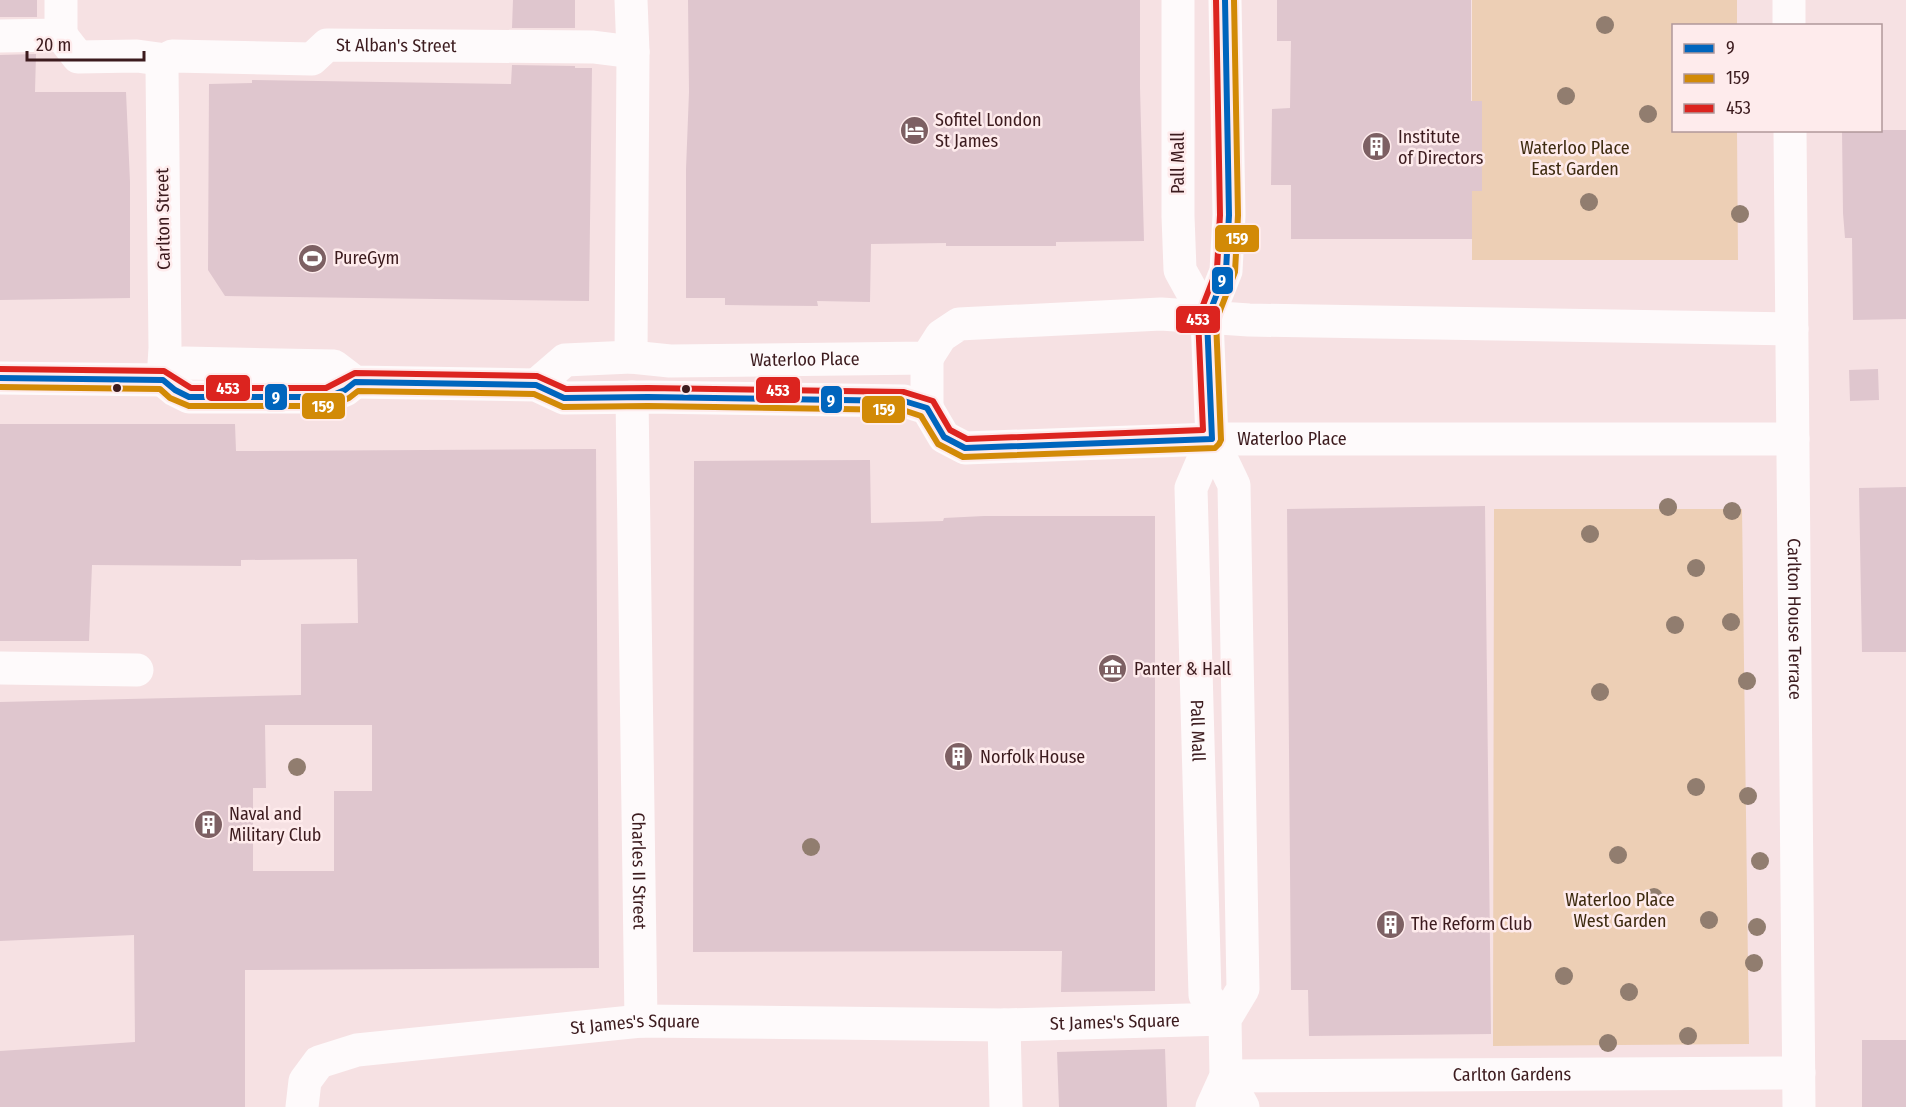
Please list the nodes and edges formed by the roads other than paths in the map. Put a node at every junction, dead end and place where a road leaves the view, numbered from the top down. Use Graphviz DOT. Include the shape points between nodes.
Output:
graph roads {
  1 [pos="61,0"];
  2 [pos="631,0"];
  3 [pos="1178,0"];
  4 [pos="1225,0"];
  5 [pos="1789,0"];
  6 [pos="1789,24"];
  7 [pos="61,35"];
  8 [pos="0,36"];
  9 [pos="633,52"];
  10 [pos="166,60"];
  11 [pos="1790,132"];
  12 [pos="1207,319"];
  13 [pos="1792,329"];
  14 [pos="631,357"];
  15 [pos="927,358"];
  16 [pos="0,378"];
  17 [pos="163,380"];
  18 [pos="536,385"];
  19 [pos="632,397"];
  20 [pos="927,408"];
  21 [pos="1212,439"];
  22 [pos="1793,440"];
  23 [pos="0,668"];
  24 [pos="137,670"];
  25 [pos="1226,1019"];
  26 [pos="641,1021"];
  27 [pos="1004,1025"];
  28 [pos="1799,1073"];
  29 [pos="1226,1076"];
  30 [pos="302,1107"];
  31 [pos="1006,1107"];
  32 [pos="1212,1107"];
  33 [pos="1243,1107"];
  34 [pos="1799,1107"];
  1 -- 7 [label="street"];
  2 -- 9 [label="street"];
  3 -- 12 [label="street, Pall Mall" via="1180,270"];
  4 -- 12 [label="street, Pall Mall" via="1229,215 1226,271"];
  5 -- 6 [label="street"];
  7 -- 8 [label="street"];
  7 -- 10 [label="street, St Alban's Street" via="78,57 137,56"];
  9 -- 10 [label="street, St Alban's Street" via="594,47 327,45 312,58 172,56"];
  9 -- 14 [label="street"];
  10 -- 17 [label="street, Carlton Street" via="162,68"];
  11 -- 13 [label="street, Carlton House Terrace"];
  12 -- 13 [label="street"];
  12 -- 15 [label="street" via="1161,314 959,324 941,336"];
  12 -- 21 [label="street, Pall Mall"];
  13 -- 22 [label="street, Carlton House Terrace"];
  14 -- 15 [label="street, Waterloo Place" via="670,361"];
  14 -- 18 [label="street, Waterloo Place" via="565,360"];
  15 -- 20 [label="street"];
  16 -- 17 [label="street"];
  17 -- 18 [label="street" via="184,363 334,366 355,382"];
  18 -- 19 [label="street" via="564,398"];
  19 -- 20 [label="street" via="904,401"];
  19 -- 26 [label="street, Charles II Street"];
  20 -- 21 [label="street, Waterloo Place" via="944,437 965,448"];
  21 -- 22 [label="street, Waterloo Place"];
  21 -- 25 [label="street, Pall Mall" via="1234,485 1236,544 1243,989"];
  21 -- 25 [label="street, Pall Mall" via="1191,488 1206,995"];
  22 -- 28 [label="street, Carlton House Terrace"];
  23 -- 24 [label="street"];
  25 -- 27 [label="street, St James's Square"];
  25 -- 29 [label="street, Pall Mall"];
  26 -- 27 [label="street, St James's Square"];
  26 -- 30 [label="street, St James's Square" via="357,1050 319,1062 304,1081"];
  27 -- 31 [label="street"];
  28 -- 29 [label="street, Carlton Gardens"];
  28 -- 34 [label="street, Carlton House Terrace"];
  29 -- 32 [label="street, Pall Mall"];
  29 -- 33 [label="street, Pall Mall"];
}
